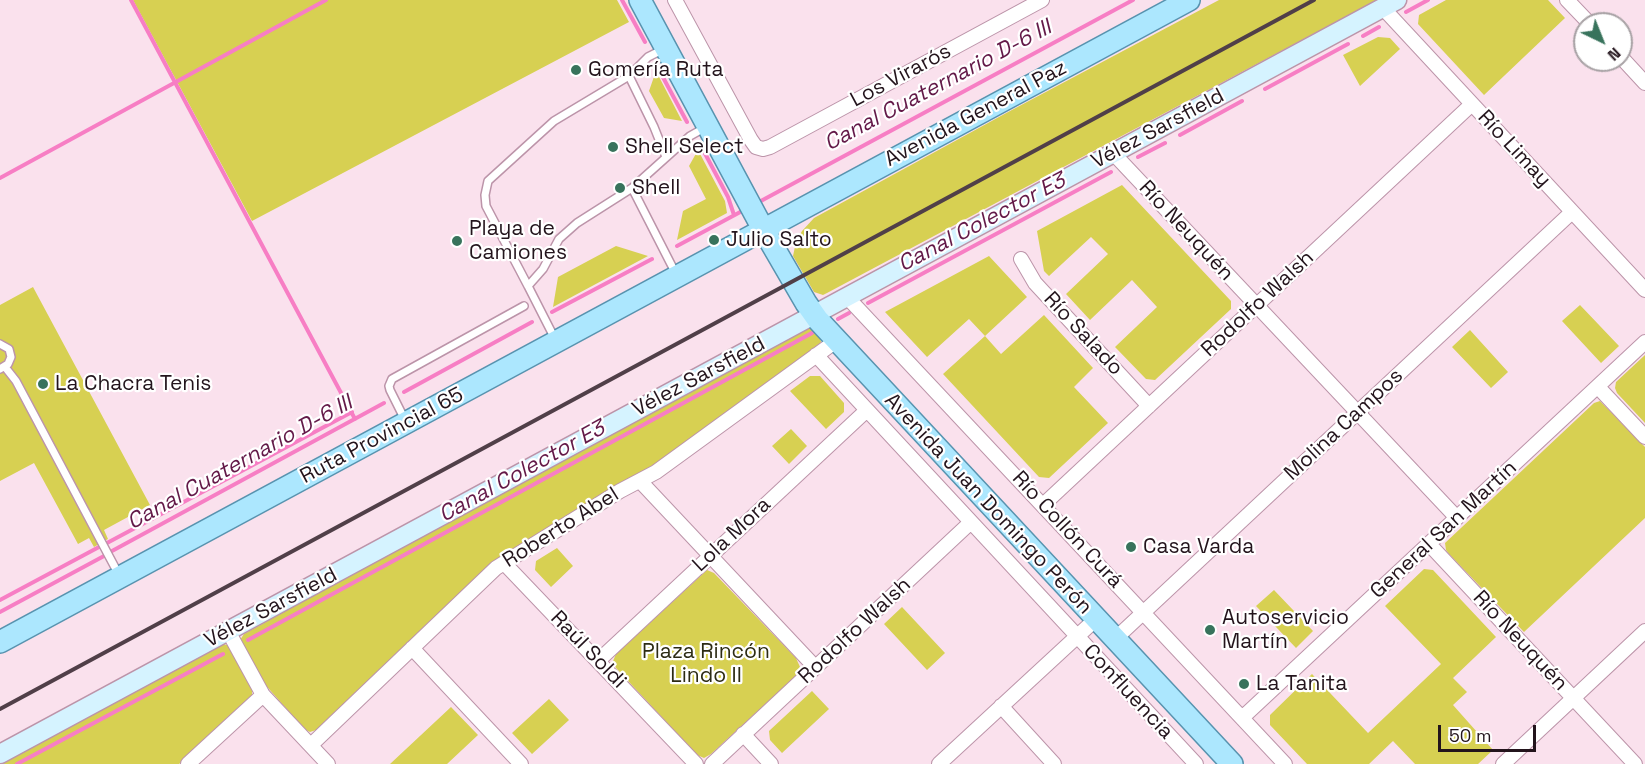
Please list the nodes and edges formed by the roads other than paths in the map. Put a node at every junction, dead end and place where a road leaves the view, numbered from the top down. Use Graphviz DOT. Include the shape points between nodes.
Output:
graph roads {
  1 [pos="640,0"];
  2 [pos="1042,0"];
  3 [pos="1189,0"];
  4 [pos="1567,0"];
  5 [pos="680,2"];
  6 [pos="1390,4"];
  7 [pos="1578,12"];
  8 [pos="666,48"];
  9 [pos="1633,70"];
  10 [pos="629,76"];
  11 [pos="1645,83"];
  12 [pos="1472,104"];
  13 [pos="708,126"];
  14 [pos="1113,153"];
  15 [pos="666,157"];
  16 [pos="632,188"];
  17 [pos="1572,212"];
  18 [pos="763,229"];
  19 [pos="1021,259"];
  20 [pos="677,276"];
  21 [pos="528,286"];
  22 [pos="1645,290"];
  23 [pos="847,297"];
  24 [pos="1257,305"];
  25 [pos="524,306"];
  26 [pos="814,315"];
  27 [pos="556,341"];
  28 [pos="836,341"];
  29 [pos="1645,342"];
  30 [pos="0,344"];
  31 [pos="816,355"];
  32 [pos="3,368"];
  33 [pos="1598,387"];
  34 [pos="1149,406"];
  35 [pos="867,410"];
  36 [pos="1358,412"];
  37 [pos="407,422"];
  38 [pos="1645,437"];
  39 [pos="640,481"];
  40 [pos="1043,505"];
  41 [pos="1457,518"];
  42 [pos="971,522"];
  43 [pos="1429,544"];
  44 [pos="710,556"];
  45 [pos="504,563"];
  46 [pos="120,577"];
  47 [pos="1144,612"];
  48 [pos="1096,619"];
  49 [pos="228,631"];
  50 [pos="1645,631"];
  51 [pos="1077,636"];
  52 [pos="1115,639"];
  53 [pos="0,642"];
  54 [pos="412,648"];
  55 [pos="598,661"];
  56 [pos="815,668"];
  57 [pos="263,695"];
  58 [pos="1573,698"];
  59 [pos="1001,706"];
  60 [pos="1242,718"];
  61 [pos="743,734"];
  62 [pos="311,745"];
  63 [pos="0,754"];
  64 [pos="189,764"];
  65 [pos="328,764"];
  66 [pos="521,764"];
  67 [pos="696,764"];
  68 [pos="712,764"];
  69 [pos="771,764"];
  70 [pos="939,764"];
  71 [pos="1054,764"];
  72 [pos="1196,764"];
  73 [pos="1232,764"];
  74 [pos="1285,764"];
  75 [pos="1503,764"];
  76 [pos="1635,764"];
  1 -- 8 [label="main road, Avenida Juan Domingo Perón"];
  2 -- 5 [label="street, Los Virarós" via="770,147 760,148 751,140"];
  3 -- 18 [label="main road, Avenida General Paz"];
  4 -- 7 [label="street"];
  6 -- 12 [label="street, Río Limay"];
  6 -- 14 [label="street, Vélez Sarsfield"];
  8 -- 10 [label="lane" via="648,57"];
  8 -- 13 [label="main road, Avenida Juan Domingo Perón"];
  9 -- 11 [label="street"];
  10 -- 15 [label="lane"];
  10 -- 21 [label="lane" via="554,121 488,181 486,206"];
  12 -- 17 [label="street, Río Limay"];
  12 -- 24 [label="street, Rodolfo Walsh"];
  13 -- 15 [label="lane"];
  13 -- 18 [label="main road, Avenida Juan Domingo Perón"];
  14 -- 23 [label="street, Vélez Sarsfield"];
  14 -- 24 [label="street, Río Neuquén"];
  15 -- 16 [label="lane"];
  16 -- 20 [label="lane"];
  16 -- 21 [label="lane" via="577,223 560,239"];
  17 -- 22 [label="street, Río Limay"];
  17 -- 36 [label="street, Molina Campos"];
  18 -- 20 [label="main road, Ruta Provincial 65"];
  18 -- 26 [label="main road, Avenida Juan Domingo Perón"];
  19 -- 34 [label="street, Río Salado" via="1033,280"];
  20 -- 27 [label="main road, Ruta Provincial 65"];
  21 -- 27 [label="lane"];
  23 -- 26 [label="street, Vélez Sarsfield"];
  23 -- 40 [label="street, Río Collón Curá"];
  24 -- 34 [label="street, Rodolfo Walsh"];
  24 -- 36 [label="street, Río Neuquén"];
  25 -- 37 [label="lane" via="392,379 390,390"];
  26 -- 28 [label="main road, Avenida Juan Domingo Perón"];
  26 -- 49 [label="street, Vélez Sarsfield"];
  27 -- 37 [label="main road, Ruta Provincial 65"];
  28 -- 31 [label="street, Roberto Abel"];
  28 -- 48 [label="main road, Avenida Juan Domingo Perón"];
  29 -- 33 [label="street, General San Martín"];
  30 -- 32 [label="lane" via="11,353"];
  31 -- 35 [label="street, Confluencia"];
  31 -- 39 [label="street, Roberto Abel"];
  32 -- 46 [label="lane" via="16,381"];
  33 -- 38 [label="street"];
  33 -- 41 [label="street, General San Martín"];
  34 -- 40 [label="street, Rodolfo Walsh"];
  35 -- 42 [label="street, Confluencia"];
  35 -- 44 [label="street, Lola Mora"];
  36 -- 41 [label="street, Río Neuquén"];
  36 -- 47 [label="street, Molina Campos"];
  37 -- 46 [label="main road, Ruta Provincial 65"];
  39 -- 44 [label="street"];
  39 -- 45 [label="street, Roberto Abel"];
  40 -- 47 [label="street, Río Collón Curá"];
  41 -- 43 [label="street, General San Martín"];
  42 -- 51 [label="street, Confluencia"];
  42 -- 56 [label="street, Rodolfo Walsh"];
  43 -- 58 [label="street, Río Neuquén"];
  43 -- 60 [label="street, General San Martín"];
  44 -- 55 [label="street, Lola Mora"];
  44 -- 56 [label="street"];
  45 -- 54 [label="street, Roberto Abel"];
  45 -- 55 [label="street, Raúl Soldi"];
  46 -- 53 [label="main road, Ruta Provincial 65"];
  47 -- 52 [label="street, Molina Campos"];
  47 -- 60 [label="street, Río Collón Curá"];
  48 -- 51 [label="street"];
  48 -- 52 [label="main road, Avenida Juan Domingo Perón"];
  49 -- 57 [label="street"];
  49 -- 63 [label="street, Vélez Sarsfield"];
  50 -- 58 [label="street"];
  51 -- 59 [label="street"];
  51 -- 72 [label="street, Confluencia"];
  52 -- 73 [label="main road, Avenida Juan Domingo Perón"];
  54 -- 62 [label="street, Roberto Abel"];
  54 -- 66 [label="street"];
  55 -- 67 [label="street, Raúl Soldi"];
  56 -- 61 [label="street, Rodolfo Walsh"];
  57 -- 62 [label="street"];
  57 -- 64 [label="street"];
  58 -- 75 [label="street"];
  58 -- 76 [label="street, Río Neuquén"];
  59 -- 70 [label="street"];
  59 -- 71 [label="street"];
  60 -- 74 [label="street, Río Collón Curá"];
  61 -- 68 [label="street, Rodolfo Walsh"];
  61 -- 69 [label="street"];
  62 -- 65 [label="street"];
}
